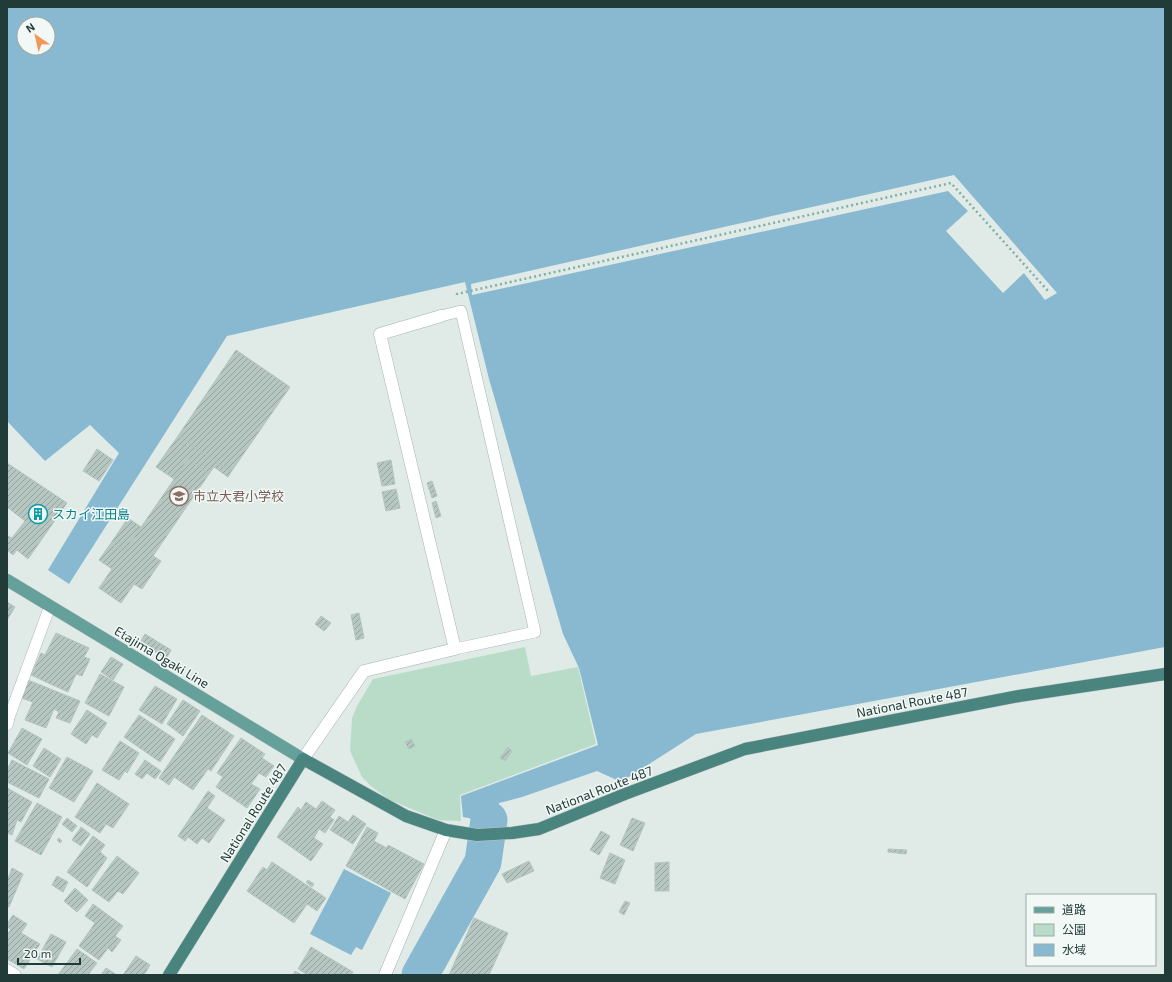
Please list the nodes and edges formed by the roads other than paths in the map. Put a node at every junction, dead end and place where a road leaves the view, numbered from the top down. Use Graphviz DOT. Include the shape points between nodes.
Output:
graph roads {
  1 [pos="441,316"];
  2 [pos="7,580"];
  3 [pos="50,606"];
  4 [pos="455,649"];
  5 [pos="1165,674"];
  6 [pos="7,722"];
  7 [pos="303,759"];
  8 [pos="446,830"];
  9 [pos="7,970"];
  10 [pos="15,975"];
  11 [pos="169,975"];
  12 [pos="385,975"];
  1 -- 4 [label="street" via="380,334"];
  1 -- 4 [label="lane" via="461,311 535,632"];
  2 -- 3 [label="main road, Etajima Ogaki Line"];
  3 -- 6 [label="lane"];
  3 -- 7 [label="main road, Etajima Ogaki Line"];
  4 -- 7 [label="street" via="364,671"];
  5 -- 8 [label="highway, National Route 487" via="1019,696 745,749 539,828 477,835"];
  7 -- 8 [label="highway, National Route 487" via="406,816"];
  7 -- 11 [label="highway, National Route 487"];
  8 -- 12 [label="street"];
  9 -- 10 [label="street"];
}
